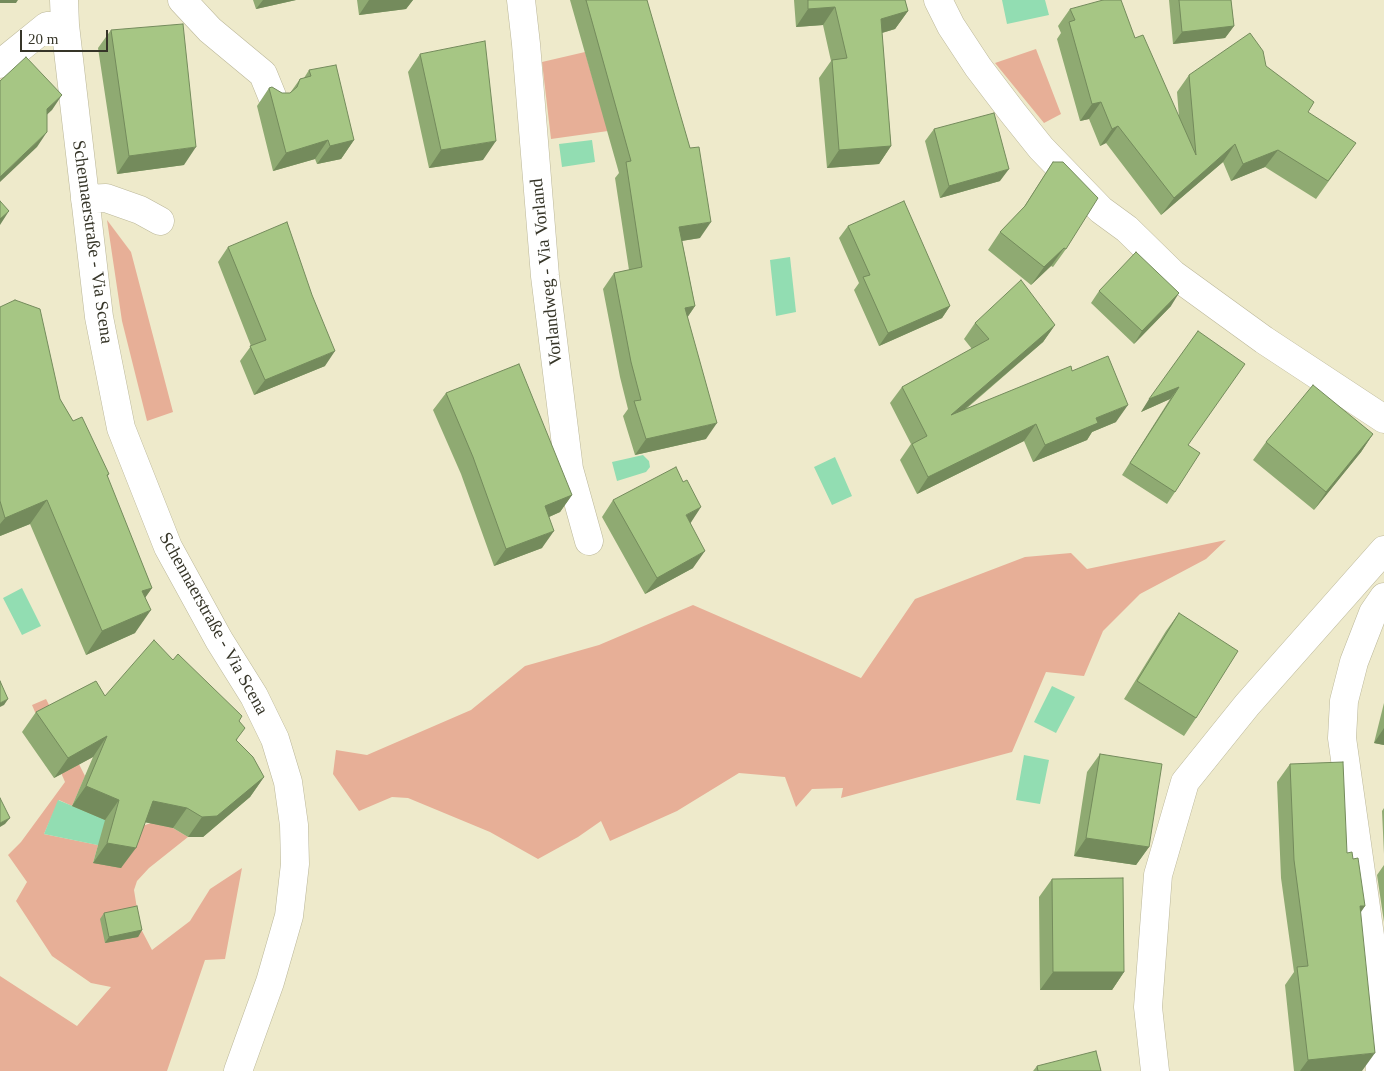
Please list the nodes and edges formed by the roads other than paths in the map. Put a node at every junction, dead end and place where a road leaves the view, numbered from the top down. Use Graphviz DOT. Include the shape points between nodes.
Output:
graph roads {
  1 [pos="182,0"];
  2 [pos="521,0"];
  3 [pos="938,0"];
  4 [pos="65,12"];
  5 [pos="0,64"];
  6 [pos="272,96"];
  7 [pos="84,198"];
  8 [pos="160,221"];
  9 [pos="1384,419"];
  10 [pos="589,541"];
  11 [pos="1384,550"];
  12 [pos="1384,597"];
  13 [pos="238,1071"];
  14 [pos="1155,1071"];
  15 [pos="1380,1071"];
  1 -- 6 [label="street" via="210,30 263,74"];
  2 -- 10 [label="street, Vorlandweg - Via Vorland" via="546,285 569,469"];
  3 -- 9 [label="street" via="978,67 1013,113 1041,148 1101,210 1127,229 1172,274 1264,340"];
  4 -- 5 [label="street, Schennaerstraße - Via Scena"];
  4 -- 7 [label="street, Schennaerstraße - Via Scena"];
  7 -- 8 [label="street" via="106,198"];
  7 -- 13 [label="street, Schennaerstraße - Via Scena" via="99,318 124,435 168,547 254,696 275,739 288,782 295,864 289,916 270,982"];
  11 -- 14 [label="street" via="1247,704 1185,782 1158,875 1148,1007"];
  12 -- 15 [label="street" via="1373,613 1354,662 1344,701 1342,738 1375,971"];
}
